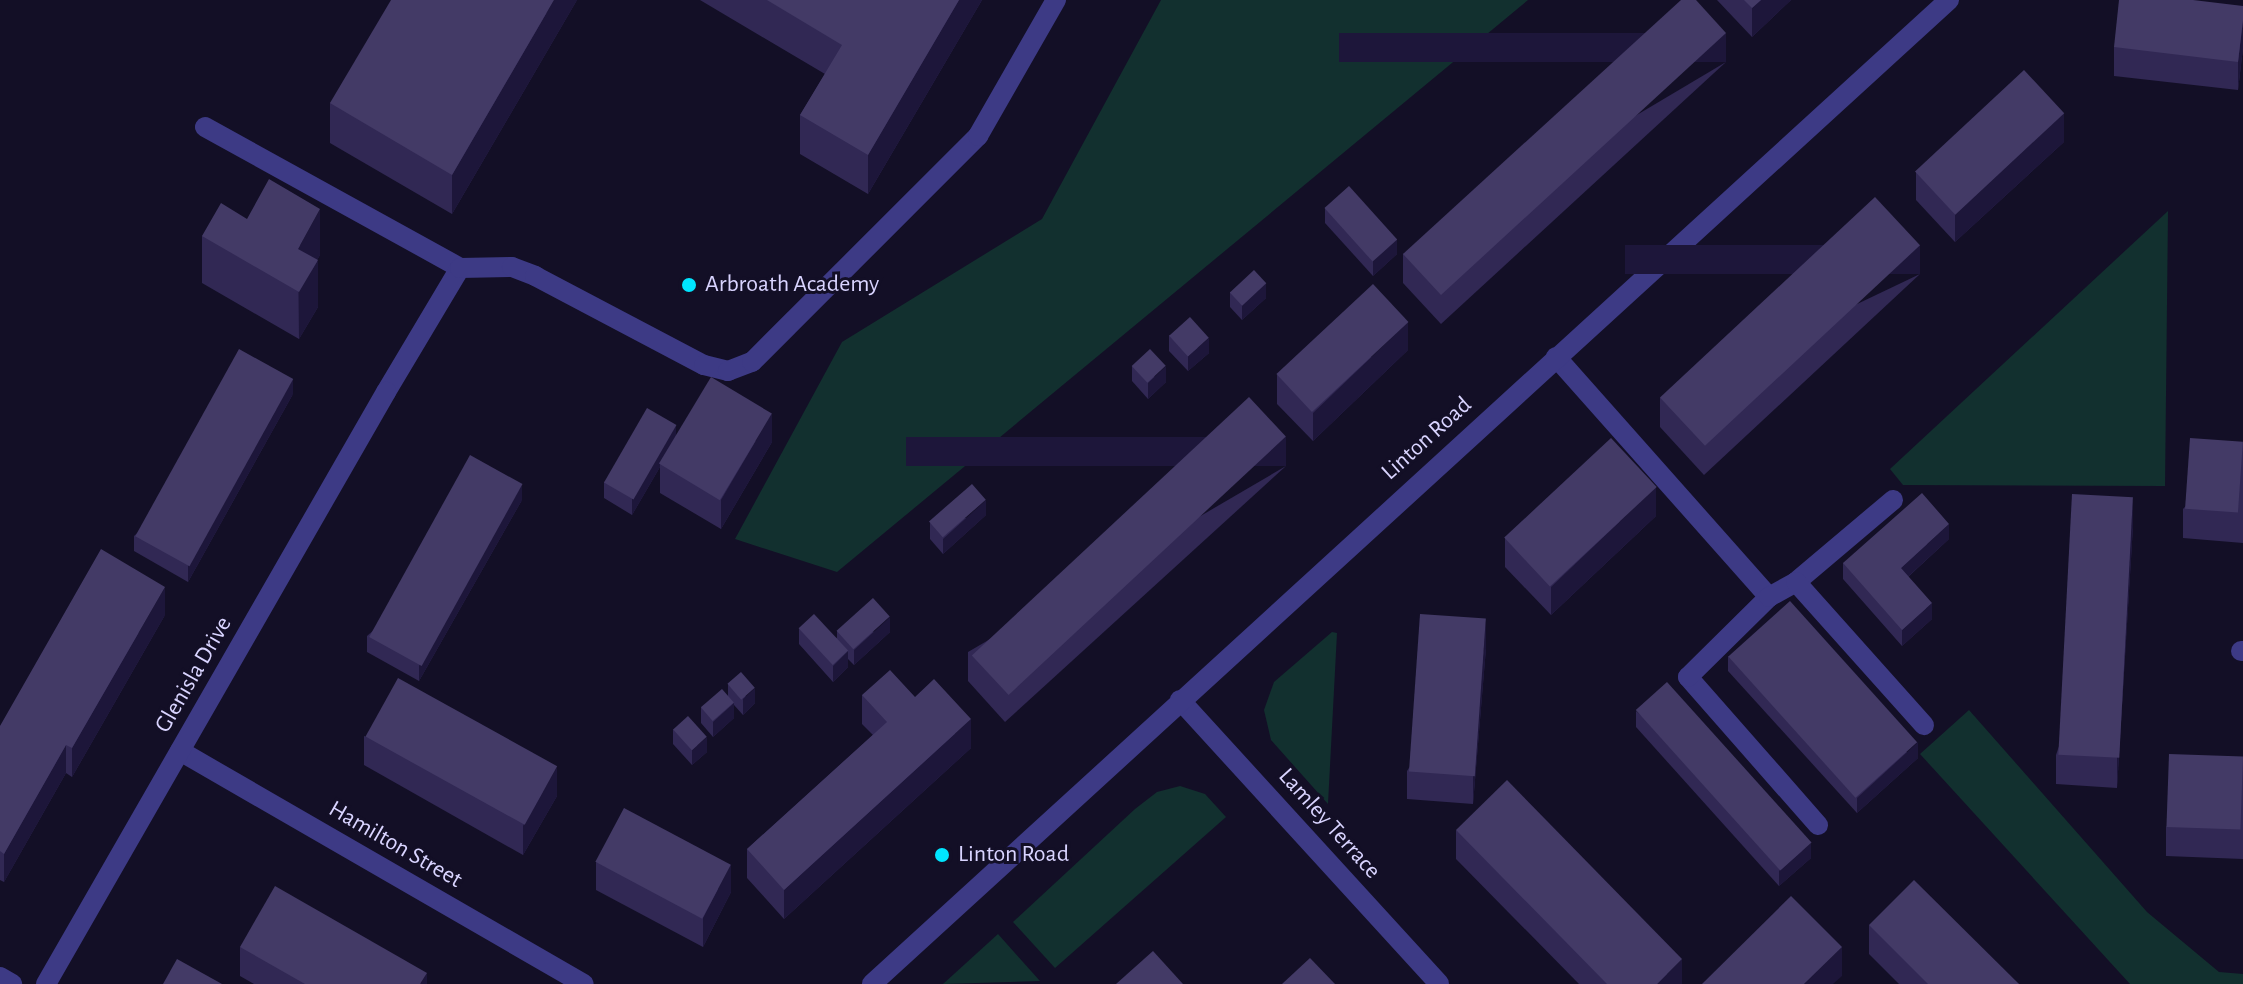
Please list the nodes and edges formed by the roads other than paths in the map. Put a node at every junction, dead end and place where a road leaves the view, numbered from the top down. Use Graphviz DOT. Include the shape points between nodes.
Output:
graph roads {
  1 [pos="1056,0"];
  2 [pos="1949,0"];
  3 [pos="205,127"];
  4 [pos="460,268"];
  5 [pos="1556,357"];
  6 [pos="1893,500"];
  7 [pos="1796,582"];
  8 [pos="1769,597"];
  9 [pos="1180,700"];
  10 [pos="1924,725"];
  11 [pos="180,751"];
  12 [pos="1818,825"];
  13 [pos="0,977"];
  14 [pos="12,984"];
  15 [pos="46,984"];
  16 [pos="584,984"];
  17 [pos="872,984"];
  18 [pos="1439,984"];
  1 -- 4 [label="street" via="978,136 739,369 704,365 512,267"];
  2 -- 5 [label="street, Linton Road"];
  3 -- 4 [label="street"];
  4 -- 11 [label="street, Glenisla Drive"];
  5 -- 8 [label="street"];
  5 -- 9 [label="street, Linton Road"];
  6 -- 7 [label="street"];
  7 -- 8 [label="street"];
  7 -- 10 [label="street"];
  8 -- 12 [label="street" via="1688,677"];
  9 -- 17 [label="street, Linton Road"];
  9 -- 18 [label="street, Lamley Terrace"];
  11 -- 15 [label="street, Glenisla Drive"];
  11 -- 16 [label="street, Hamilton Street"];
  13 -- 14 [label="street"];
}
